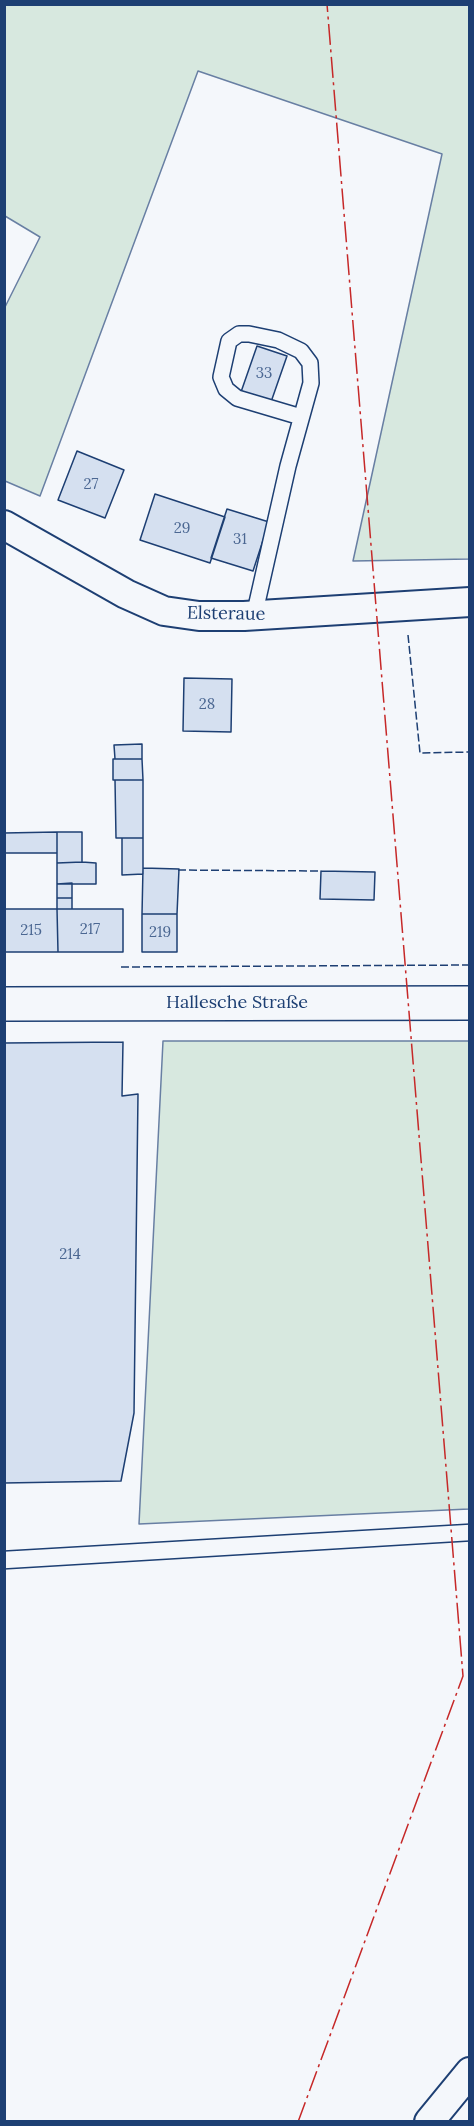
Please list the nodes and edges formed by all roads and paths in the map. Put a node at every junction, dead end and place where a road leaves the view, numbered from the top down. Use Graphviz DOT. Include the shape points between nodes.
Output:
graph roads {
  1 [pos="301,417"];
  2 [pos="4,525"];
  3 [pos="470,602"];
  4 [pos="254,616"];
  5 [pos="470,1003"];
  6 [pos="4,1004"];
  7 [pos="470,2072"];
  8 [pos="429,2121"];
  1 -- 1 [label="lane" via="312,382 310,363 301,351 278,340 249,334 239,334 229,341 221,377 226,389 237,398"];
  1 -- 4 [label="lane"];
  2 -- 4 [label="street, Elsteraue" via="126,594 164,611 199,616"];
  3 -- 4 [label="street, Elsteraue"];
  5 -- 6 [label="street, Hallesche Straße"];
  7 -- 8 [label="street"];
}
